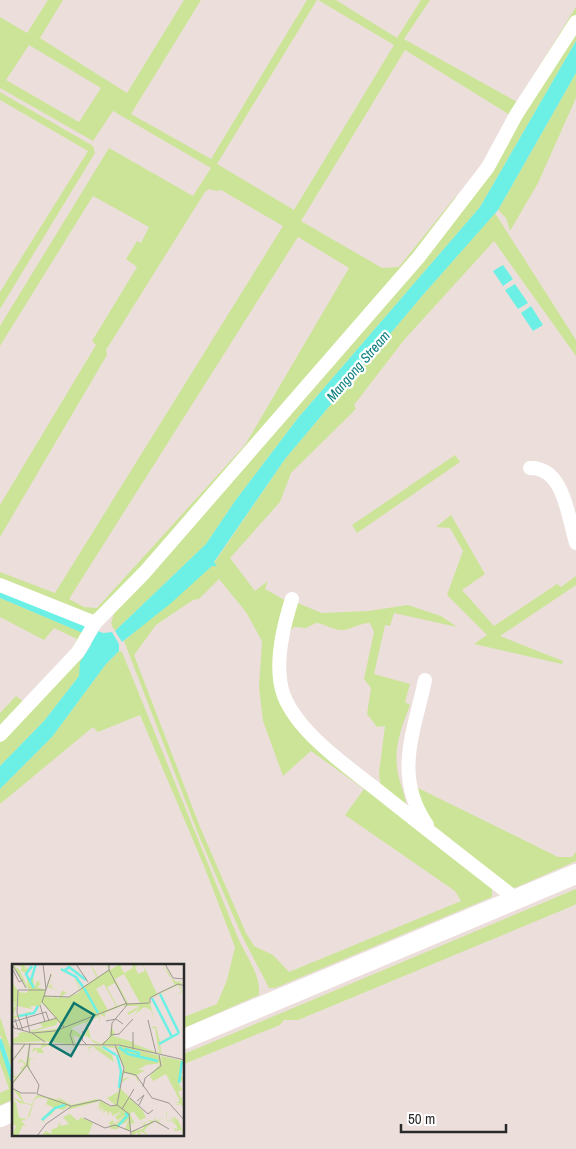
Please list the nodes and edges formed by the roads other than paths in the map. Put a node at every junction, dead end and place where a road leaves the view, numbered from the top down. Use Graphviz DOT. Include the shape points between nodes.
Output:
graph roads {
  1 [pos="576,22"];
  2 [pos="530,468"];
  3 [pos="576,543"];
  4 [pos="0,585"];
  5 [pos="292,598"];
  6 [pos="95,623"];
  7 [pos="425,680"];
  8 [pos="0,735"];
  9 [pos="434,835"];
  10 [pos="576,874"];
  11 [pos="514,898"];
  12 [pos="185,1039"];
  13 [pos="12,1112"];
  14 [pos="0,1117"];
  1 -- 6 [label="street" via="516,115 488,167 418,258 145,572"];
  2 -- 3 [label="street" via="540,468 558,484"];
  4 -- 6 [label="street"];
  5 -- 9 [label="street" via="280,662 281,682 288,704 315,738"];
  6 -- 8 [label="street" via="78,652"];
  7 -- 9 [label="street" via="407,774 415,806"];
  9 -- 11 [label="street"];
  10 -- 11 [label="main road"];
  11 -- 12 [label="main road"];
  13 -- 14 [label="main road"];
}
